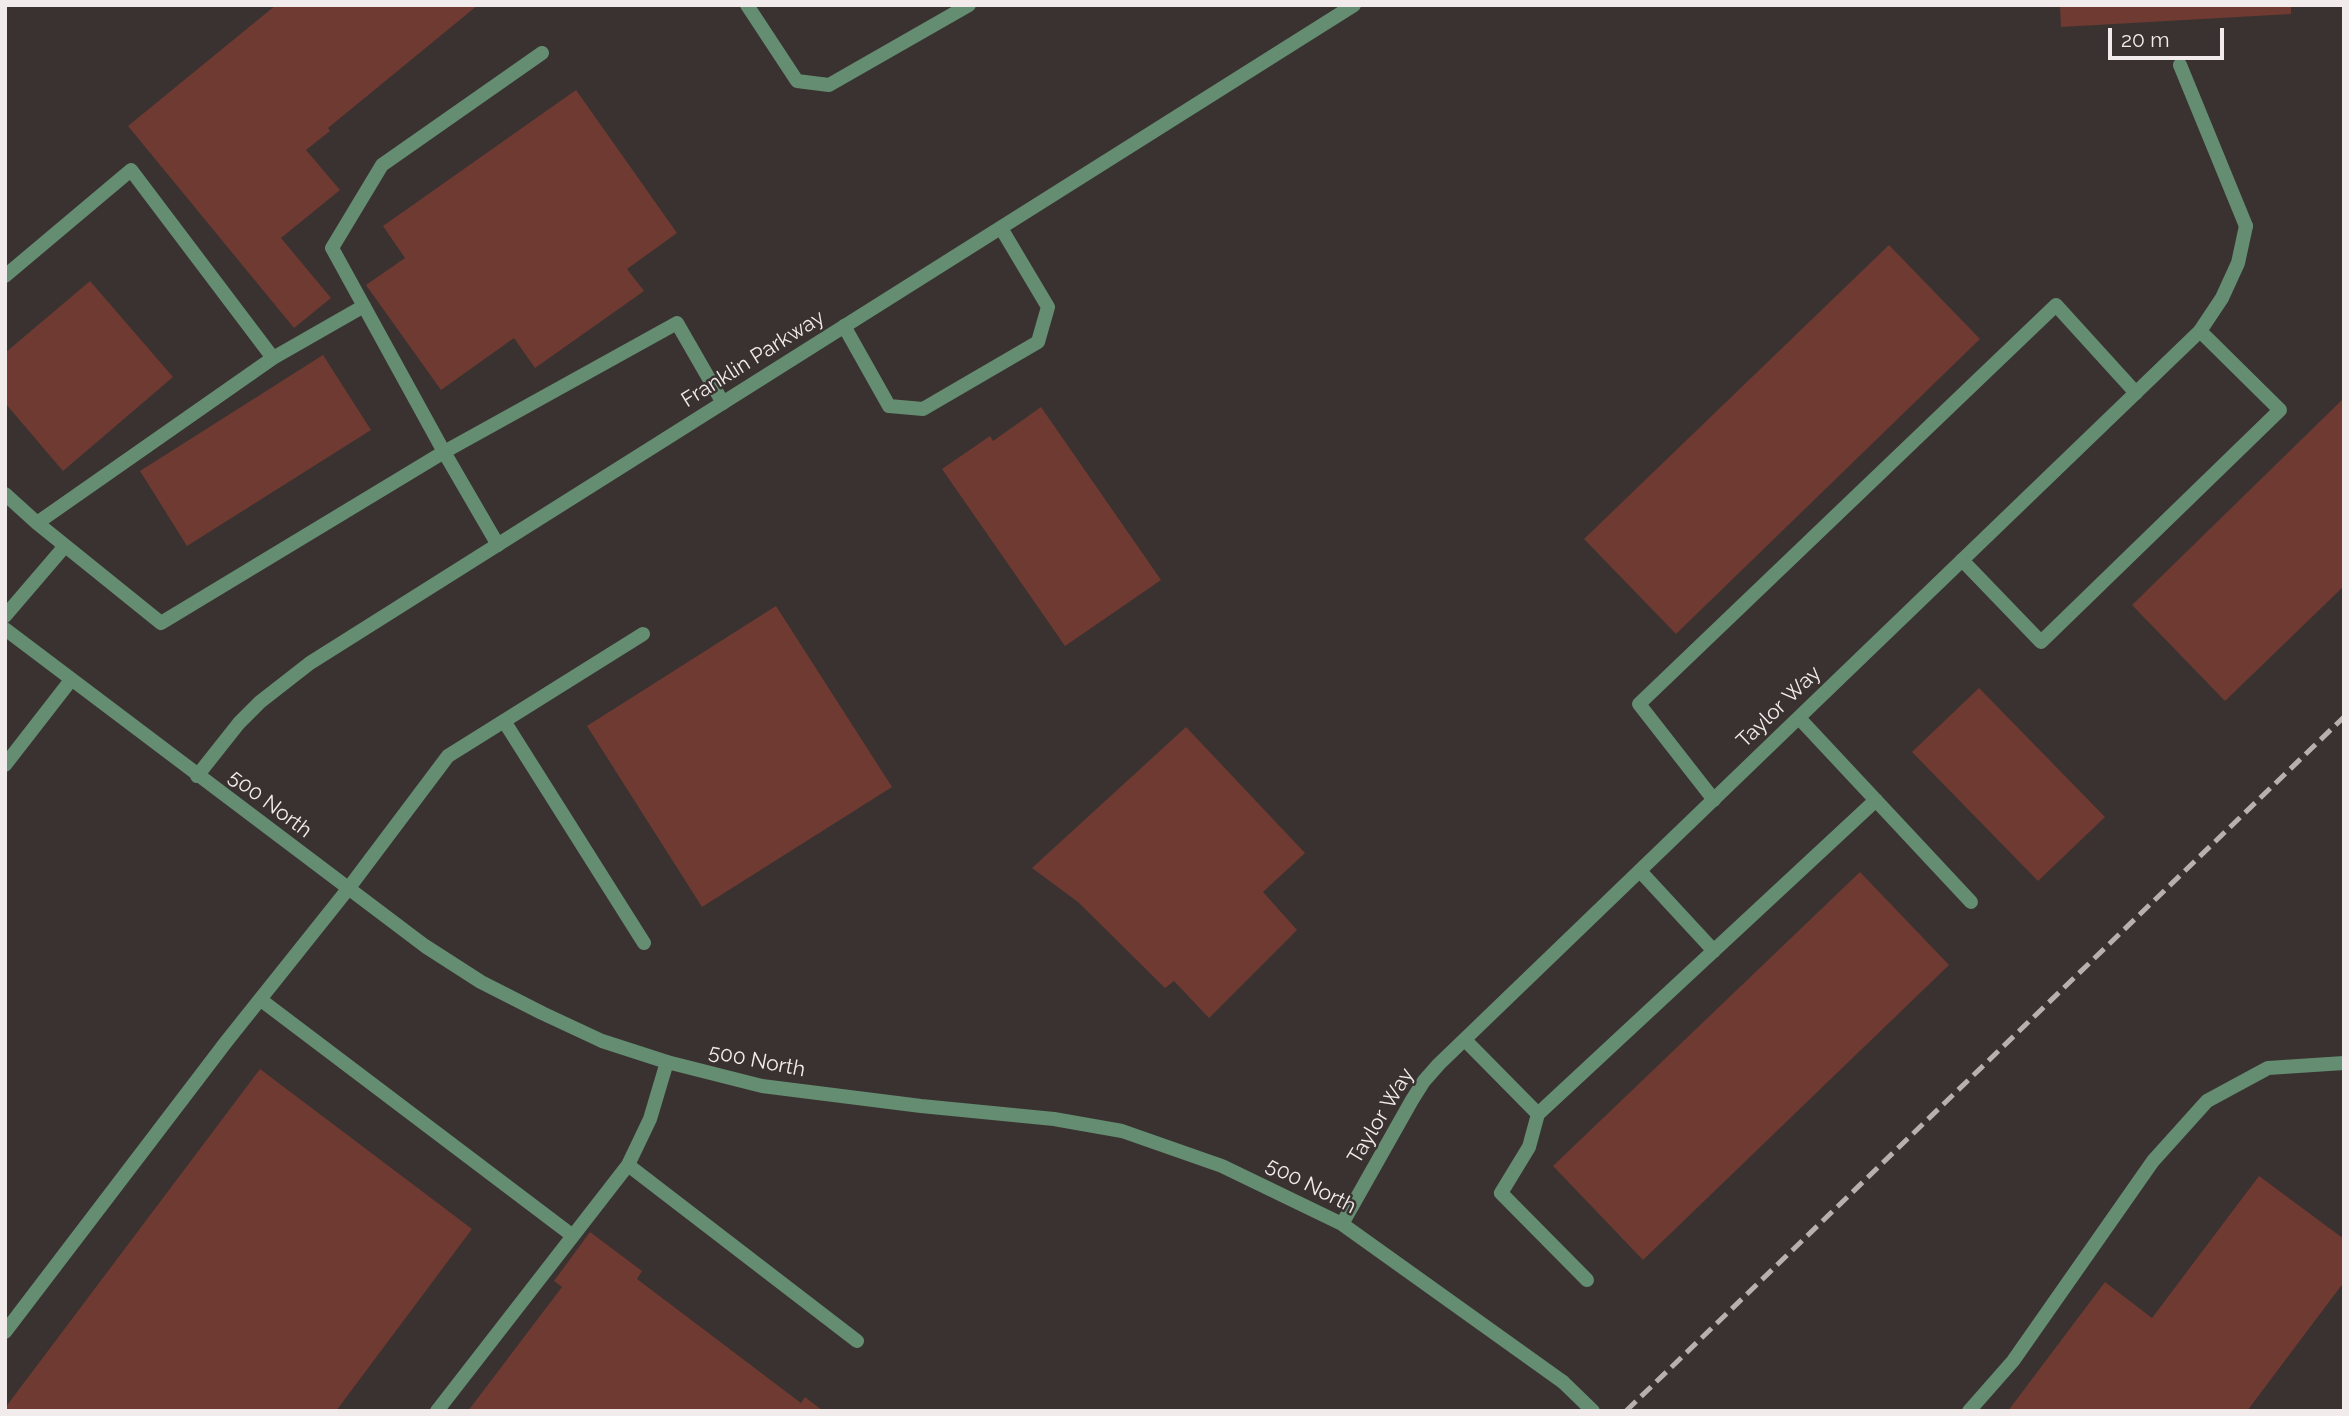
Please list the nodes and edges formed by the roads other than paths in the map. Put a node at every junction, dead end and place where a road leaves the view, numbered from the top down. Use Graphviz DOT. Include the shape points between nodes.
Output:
graph roads {
  1 [pos="747,5"];
  2 [pos="969,5"];
  3 [pos="1354,5"];
  4 [pos="542,53"];
  5 [pos="2180,65"];
  6 [pos="1001,228"];
  7 [pos="5,276"];
  8 [pos="364,306"];
  9 [pos="844,326"];
  10 [pos="2200,331"];
  11 [pos="272,358"];
  12 [pos="2136,393"];
  13 [pos="723,403"];
  14 [pos="444,452"];
  15 [pos="5,494"];
  16 [pos="37,523"];
  17 [pos="498,545"];
  18 [pos="65,546"];
  19 [pos="1962,560"];
  20 [pos="5,616"];
  21 [pos="5,629"];
  22 [pos="643,634"];
  23 [pos="71,680"];
  24 [pos="1799,718"];
  25 [pos="503,721"];
  26 [pos="6,764"];
  27 [pos="198,776"];
  28 [pos="1714,800"];
  29 [pos="1876,800"];
  30 [pos="1640,871"];
  31 [pos="348,889"];
  32 [pos="1971,902"];
  33 [pos="644,943"];
  34 [pos="1714,951"];
  35 [pos="261,1000"];
  36 [pos="1465,1040"];
  37 [pos="667,1062"];
  38 [pos="2344,1063"];
  39 [pos="1538,1114"];
  40 [pos="628,1165"];
  41 [pos="1342,1224"];
  42 [pos="573,1236"];
  43 [pos="1587,1280"];
  44 [pos="5,1332"];
  45 [pos="858,1341"];
  46 [pos="437,1411"];
  47 [pos="1593,1411"];
  48 [pos="1969,1411"];
  1 -- 2 [label="street" via="797,80 829,85"];
  3 -- 6 [label="street, Franklin Parkway"];
  4 -- 8 [label="street" via="382,165 332,248"];
  5 -- 10 [label="street, Taylor Way" via="2246,226 2238,263"];
  6 -- 9 [label="street, Franklin Parkway"];
  6 -- 9 [label="street" via="1048,307 1038,342 923,409 889,406"];
  7 -- 11 [label="street" via="131,170"];
  8 -- 11 [label="street"];
  8 -- 14 [label="street"];
  9 -- 13 [label="street, Franklin Parkway"];
  10 -- 12 [label="street, Taylor Way"];
  10 -- 19 [label="street" via="2280,410 2041,642"];
  11 -- 16 [label="street"];
  12 -- 19 [label="street, Taylor Way"];
  12 -- 28 [label="street" via="2056,305 1639,704"];
  13 -- 14 [label="street" via="677,323"];
  13 -- 17 [label="street, Franklin Parkway"];
  14 -- 17 [label="street"];
  14 -- 18 [label="street" via="161,623"];
  15 -- 16 [label="street"];
  16 -- 18 [label="street"];
  17 -- 27 [label="street, Franklin Parkway" via="282,684 239,723"];
  18 -- 20 [label="street"];
  19 -- 24 [label="street, Taylor Way"];
  21 -- 23 [label="street, 500 North"];
  22 -- 25 [label="street"];
  23 -- 26 [label="street"];
  23 -- 27 [label="street, 500 North"];
  24 -- 28 [label="street, Taylor Way"];
  24 -- 29 [label="street"];
  25 -- 31 [label="street" via="449,757"];
  25 -- 33 [label="street"];
  27 -- 31 [label="street, 500 North"];
  28 -- 30 [label="street, Taylor Way"];
  29 -- 32 [label="street"];
  29 -- 34 [label="street"];
  30 -- 34 [label="street"];
  30 -- 36 [label="street, Taylor Way"];
  31 -- 35 [label="street"];
  31 -- 37 [label="street, 500 North" via="481,982 602,1041"];
  34 -- 39 [label="street"];
  35 -- 42 [label="street"];
  35 -- 44 [label="street"];
  36 -- 39 [label="street"];
  36 -- 41 [label="street, Taylor Way" via="1424,1081"];
  37 -- 40 [label="street" via="650,1119"];
  37 -- 41 [label="street, 500 North" via="762,1086 1122,1131 1222,1166"];
  38 -- 48 [label="street" via="2268,1068 2207,1101 2153,1161 2012,1361"];
  39 -- 43 [label="street" via="1529,1147 1501,1193"];
  40 -- 42 [label="street"];
  40 -- 45 [label="street"];
  41 -- 47 [label="street, 500 North" via="1563,1382"];
  42 -- 46 [label="street"];
}
